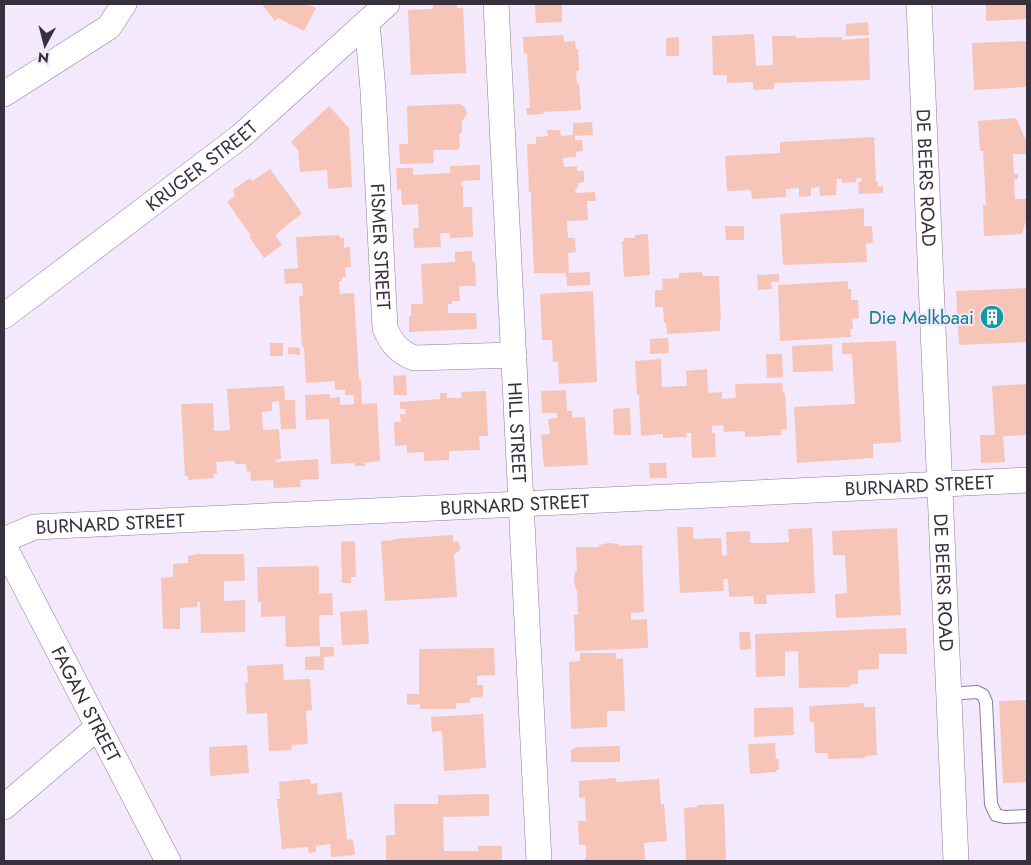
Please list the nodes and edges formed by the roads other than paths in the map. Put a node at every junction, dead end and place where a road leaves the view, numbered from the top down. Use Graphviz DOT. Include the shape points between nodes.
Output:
graph roads {
  1 [pos="124,4"];
  2 [pos="387,4"];
  3 [pos="496,4"];
  4 [pos="919,4"];
  5 [pos="367,22"];
  6 [pos="4,94"];
  7 [pos="4,316"];
  8 [pos="514,354"];
  9 [pos="1027,480"];
  10 [pos="939,484"];
  11 [pos="521,504"];
  12 [pos="4,540"];
  13 [pos="4,546"];
  14 [pos="948,694"];
  15 [pos="98,727"];
  16 [pos="4,807"];
  17 [pos="1027,816"];
  18 [pos="168,861"];
  19 [pos="539,861"];
  20 [pos="956,861"];
  1 -- 6 [label="street" via="109,27"];
  2 -- 5 [label="street, KRUGER STREET"];
  3 -- 8 [label="street, HILL STREET"];
  4 -- 10 [label="street, DE BEERS ROAD"];
  5 -- 7 [label="street, KRUGER STREET" via="240,136"];
  5 -- 8 [label="street, FISMER STREET" via="385,328 389,338 404,354 414,358"];
  8 -- 11 [label="street, HILL STREET"];
  9 -- 10 [label="street, BURNARD STREET"];
  10 -- 11 [label="street, BURNARD STREET"];
  10 -- 14 [label="street, DE BEERS ROAD"];
  11 -- 12 [label="street, BURNARD STREET" via="34,527"];
  11 -- 19 [label="street, HILL STREET"];
  13 -- 15 [label="street, FAGAN STREET"];
  14 -- 17 [label="lane" via="977,692 983,695 991,804 996,815"];
  14 -- 20 [label="street, DE BEERS ROAD"];
  15 -- 16 [label="street"];
  15 -- 18 [label="street, FAGAN STREET"];
}
